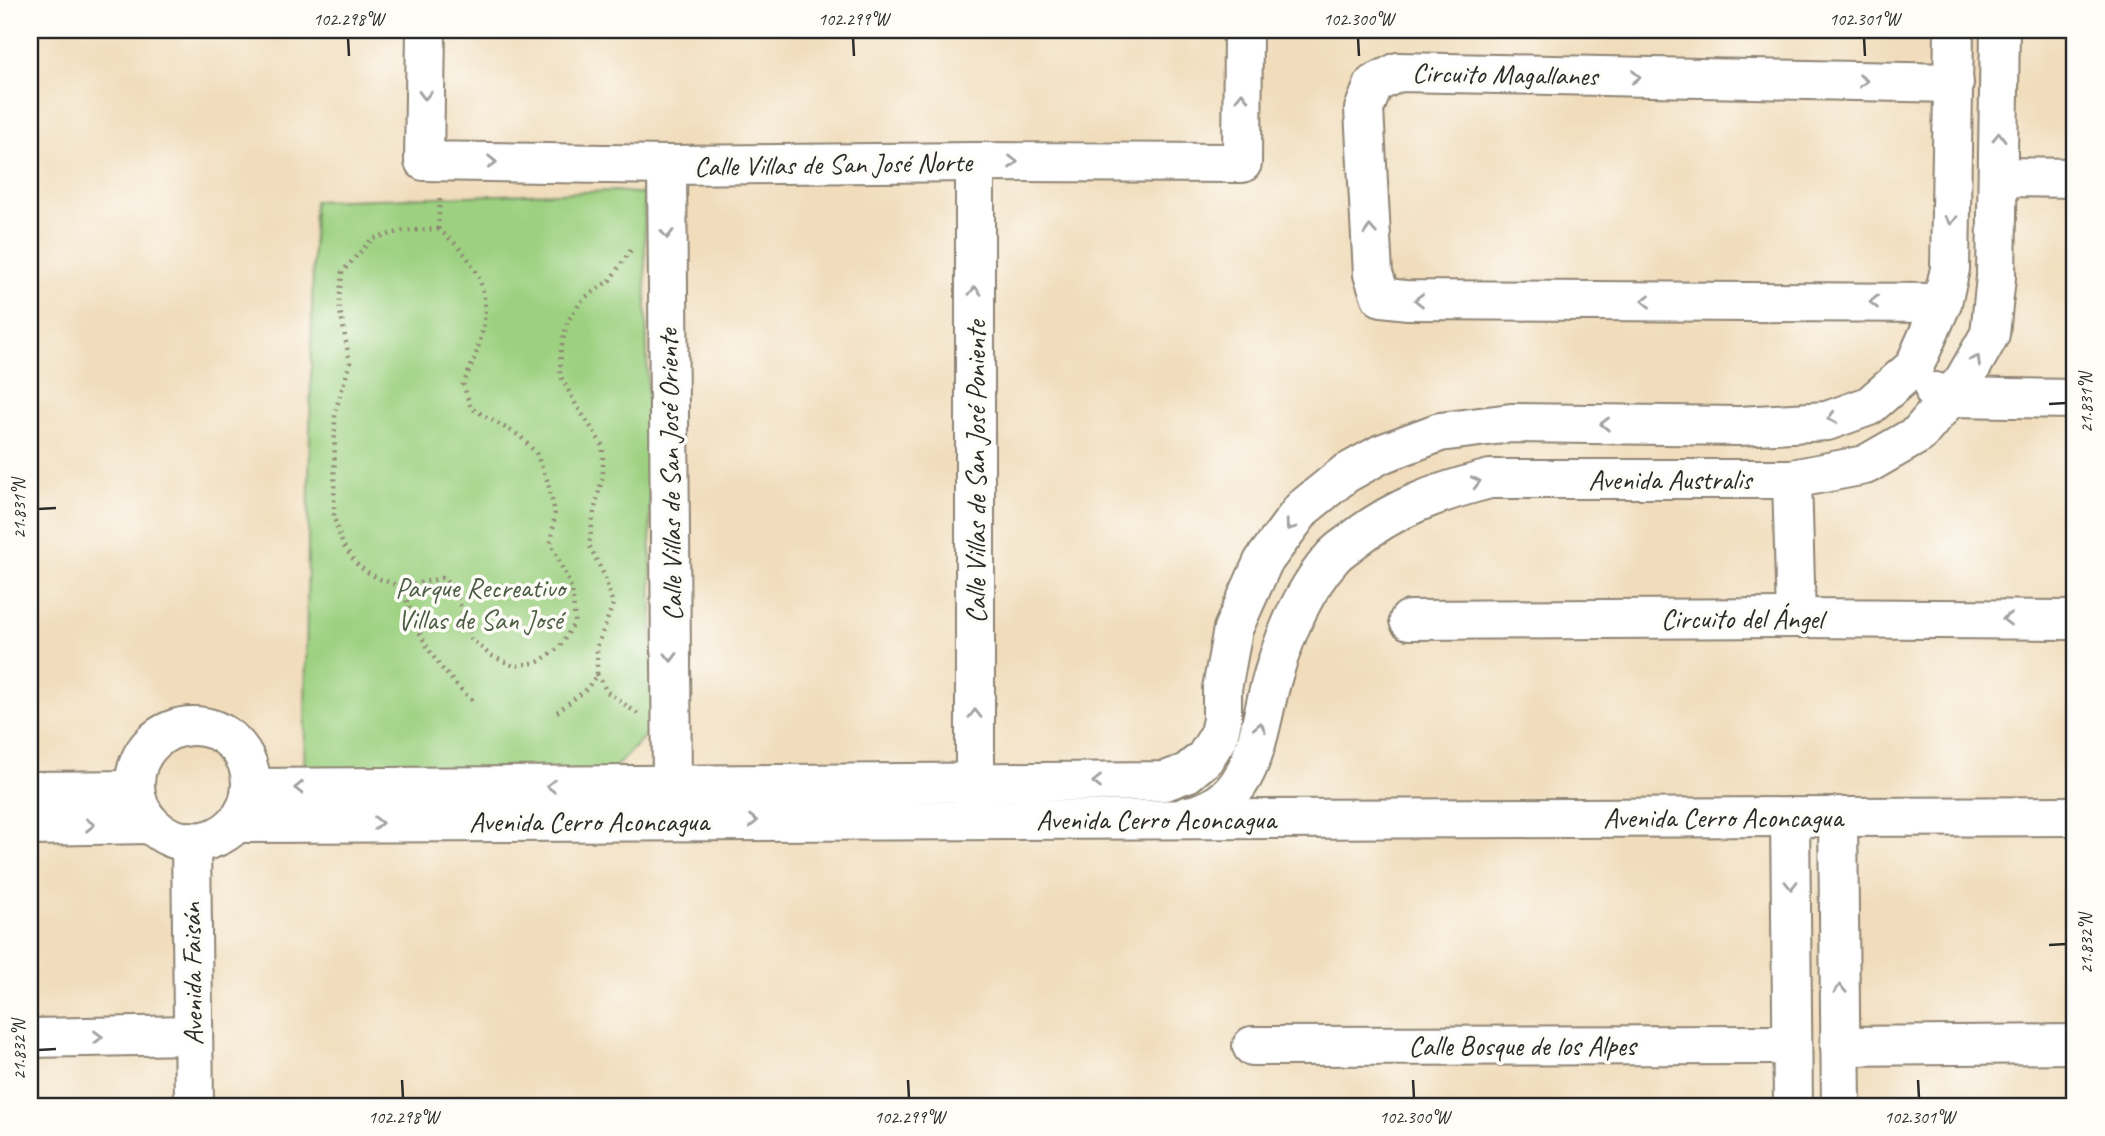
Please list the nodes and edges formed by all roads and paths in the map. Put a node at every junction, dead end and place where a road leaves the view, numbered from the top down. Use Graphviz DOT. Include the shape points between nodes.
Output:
graph roads {
  1 [pos="426,30"];
  2 [pos="1243,30"];
  3 [pos="1954,30"];
  4 [pos="2000,30"];
  5 [pos="1954,83"];
  6 [pos="975,162"];
  7 [pos="667,165"];
  8 [pos="1998,177"];
  9 [pos="2075,178"];
  10 [pos="633,242"];
  11 [pos="1942,303"];
  12 [pos="1914,367"];
  13 [pos="1949,397"];
  14 [pos="2075,399"];
  15 [pos="1869,407"];
  16 [pos="1878,458"];
  17 [pos="1792,479"];
  18 [pos="1327,487"];
  19 [pos="1366,530"];
  20 [pos="402,587"];
  21 [pos="1796,618"];
  22 [pos="1409,620"];
  23 [pos="2075,620"];
  24 [pos="597,674"];
  25 [pos="474,702"];
  26 [pos="557,712"];
  27 [pos="672,720"];
  28 [pos="1205,758"];
  29 [pos="1165,781"];
  30 [pos="1238,783"];
  31 [pos="672,784"];
  32 [pos="251,788"];
  33 [pos="135,790"];
  34 [pos="30,792"];
  35 [pos="974,801"];
  36 [pos="848,802"];
  37 [pos="605,804"];
  38 [pos="341,805"];
  39 [pos="1838,816"];
  40 [pos="2075,816"];
  41 [pos="1790,817"];
  42 [pos="1169,818"];
  43 [pos="1284,818"];
  44 [pos="237,823"];
  45 [pos="151,824"];
  46 [pos="30,826"];
  47 [pos="191,841"];
  48 [pos="193,1035"];
  49 [pos="30,1038"];
  50 [pos="2075,1044"];
  51 [pos="1792,1045"];
  52 [pos="1252,1046"];
  53 [pos="1840,1046"];
  54 [pos="194,1106"];
  55 [pos="1793,1106"];
  56 [pos="1841,1106"];
  1 -- 7 [label="street, Calle Villas de San José Norte, one-way" via="424,161"];
  6 -- 2 [label="street, Calle Villas de San José Norte, one-way" via="1242,163"];
  3 -- 5 [label="street, Avenida Australis"];
  8 -- 4 [label="street, Avenida Australis, one-way"];
  5 -- 11 [label="street, Avenida Australis, one-way" via="1950,269"];
  11 -- 5 [label="street, Circuito Magallanes, one-way" via="1381,297 1373,274 1364,109 1374,84 1398,72"];
  6 -- 7 [label="street, Calle Villas de San José Norte"];
  35 -- 6 [label="street, Calle Villas de San José Poniente, one-way"];
  7 -- 27 [label="street, Calle Villas de San José Oriente, one-way"];
  8 -- 9 [label="street"];
  13 -- 8 [label="street, Avenida Australis, one-way" via="1990,334"];
  10 -- 24 [label="path" via="610,280 583,299 567,322 561,349 560,375 604,446 590,545 613,604 597,648"];
  11 -- 12 [label="street, Avenida Australis"];
  12 -- 13 [label="street" via="1932,390"];
  12 -- 15 [label="street, Avenida Australis"];
  13 -- 14 [label="street"];
  13 -- 16 [label="street, Avenida Australis" via="1919,434"];
  15 -- 16 [label="street" via="1879,424"];
  15 -- 18 [label="street, Avenida Australis, one-way" via="1827,421 1738,426 1511,423 1440,432 1381,454"];
  16 -- 17 [label="street, Avenida Australis" via="1865,465"];
  19 -- 17 [label="street, Avenida Australis, one-way" via="1412,503 1490,479"];
  17 -- 21 [label="street"];
  18 -- 19 [label="street"];
  18 -- 28 [label="street, Avenida Australis, one-way" via="1303,508 1263,562 1233,629 1222,720"];
  30 -- 19 [label="street, Avenida Australis, one-way" via="1256,747 1274,671 1303,597 1332,557"];
  20 -- 20 [label="path" via="358,566 343,545 334,518 335,412 350,363 339,305 342,272 372,239 438,229 457,243 474,265 483,289 485,322 477,356 463,384 471,408 520,436 536,453 555,512 551,543 572,589 575,622 559,648 538,662 514,666 471,639 455,589 442,578"];
  20 -- 25 [label="path" via="418,633 435,661"];
  21 -- 22 [label="street, Circuito del Ángel"];
  23 -- 21 [label="street, Circuito del Ángel, one-way"];
  24 -- 26 [label="path" via="587,689"];
  24 -- 27 [label="path" via="607,692 632,711 645,718"];
  27 -- 31 [label="street, Calle Villas de San José Oriente"];
  28 -- 29 [label="street, Avenida Australis" via="1187,774"];
  28 -- 30 [label="street"];
  29 -- 35 [label="street, Avenida Cerro Aconcagua, one-way"];
  30 -- 42 [label="street, Avenida Australis" via="1214,808"];
  30 -- 43 [label="street"];
  31 -- 36 [label="street, Avenida Cerro Aconcagua"];
  31 -- 37 [label="street, Avenida Cerro Aconcagua"];
  32 -- 33 [label="street" via="250,770 229,738 212,729 193,727 157,739 137,771"];
  38 -- 32 [label="street, Avenida Cerro Aconcagua, one-way"];
  32 -- 44 [label="street"];
  33 -- 34 [label="street"];
  33 -- 45 [label="street"];
  35 -- 36 [label="street, Avenida Cerro Aconcagua"];
  35 -- 42 [label="street, Avenida Cerro Aconcagua"];
  37 -- 36 [label="street, Avenida Cerro Aconcagua, one-way"];
  37 -- 38 [label="street, Avenida Cerro Aconcagua"];
  38 -- 44 [label="street, Avenida Cerro Aconcagua"];
  39 -- 40 [label="street, Avenida Cerro Aconcagua"];
  39 -- 41 [label="street, Avenida Cerro Aconcagua"];
  53 -- 39 [label="street, one-way"];
  41 -- 43 [label="street, Avenida Cerro Aconcagua"];
  41 -- 51 [label="street, one-way"];
  42 -- 43 [label="street, Avenida Cerro Aconcagua"];
  44 -- 47 [label="street" via="222,835"];
  46 -- 45 [label="street, one-way"];
  45 -- 47 [label="street" via="166,836"];
  47 -- 48 [label="street, Avenida Faisán"];
  49 -- 48 [label="street, one-way"];
  48 -- 54 [label="street, Avenida Faisán"];
  50 -- 53 [label="street"];
  51 -- 52 [label="street, Calle Bosque de los Alpes"];
  51 -- 55 [label="street"];
  53 -- 56 [label="street"];
}
